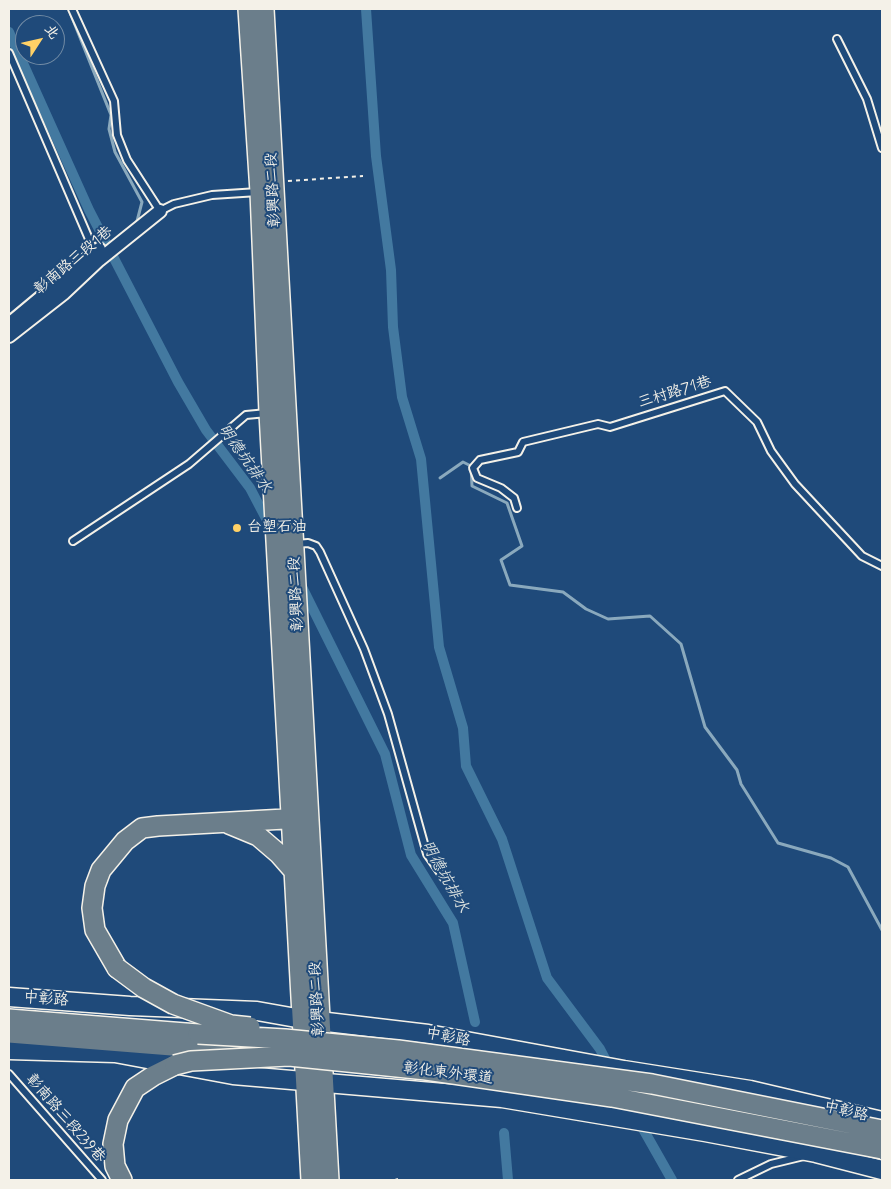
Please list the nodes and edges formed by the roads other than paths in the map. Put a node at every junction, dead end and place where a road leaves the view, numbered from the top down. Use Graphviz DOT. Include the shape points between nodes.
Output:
graph roads {
  1 [pos="72,9"];
  2 [pos="248,9"];
  3 [pos="264,9"];
  4 [pos="837,39"];
  5 [pos="9,52"];
  6 [pos="882,148"];
  7 [pos="267,190"];
  8 [pos="160,210"];
  9 [pos="97,256"];
  10 [pos="9,324"];
  11 [pos="9,336"];
  12 [pos="269,413"];
  13 [pos="517,508"];
  14 [pos="73,541"];
  15 [pos="286,544"];
  16 [pos="882,566"];
  17 [pos="310,818"];
  18 [pos="290,819"];
  19 [pos="226,822"];
  20 [pos="293,870"];
  21 [pos="444,878"];
  22 [pos="9,997"];
  23 [pos="310,1020"];
  24 [pos="12,1026"];
  25 [pos="9,1050"];
  26 [pos="398,1050"];
  27 [pos="289,1056"];
  28 [pos="9,1074"];
  29 [pos="314,1082"];
  30 [pos="882,1121"];
  31 [pos="882,1130"];
  32 [pos="858,1133"];
  33 [pos="849,1137"];
  34 [pos="833,1145"];
  35 [pos="882,1149"];
  36 [pos="821,1151"];
  37 [pos="882,1170"];
  38 [pos="308,1176"];
  39 [pos="102,1180"];
  40 [pos="122,1180"];
  41 [pos="328,1180"];
  42 [pos="738,1180"];
  1 -- 8 [label="lane" via="114,101 117,135 127,160"];
  2 -- 7 [label="main road, 彰興路二段"];
  3 -- 7 [label="main road, 彰興路二段"];
  4 -- 6 [label="lane" via="867,99"];
  5 -- 9 [label="lane"];
  7 -- 8 [label="lane, 彰南路三段1巷" via="212,195"];
  7 -- 12 [label="main road, 彰興路二段"];
  7 -- 15 [label="main road, 彰興路二段"];
  8 -- 9 [label="street, 彰南路三段1巷"];
  9 -- 10 [label="street, 彰南路三段1巷"];
  9 -- 11 [label="street, 彰南路三段1巷" via="64,293"];
  12 -- 14 [label="lane" via="246,415 189,464"];
  12 -- 15 [label="main road, 彰興路二段"];
  13 -- 16 [label="lane, 三村路71巷" via="514,498 501,488 477,478 473,468 480,460 518,452 523,442 598,424 610,427 725,391 757,422 771,451 795,484 862,556"];
  15 -- 17 [label="main road, 彰興路二段"];
  15 -- 18 [label="main road, 彰興路二段"];
  15 -- 21 [label="lane" via="308,543 320,552 364,650 388,714 427,854"];
  17 -- 18 [label="main road"];
  17 -- 23 [label="main road, 彰興路二段"];
  18 -- 19 [label="main road"];
  18 -- 20 [label="main road, 彰興路二段"];
  19 -- 20 [label="main road" via="258,836"];
  19 -- 26 [label="main road, bridge" via="142,828 112,854 95,886 92,908 95,930 117,968 173,1004 231,1024 358,1036"];
  20 -- 23 [label="main road, 彰興路二段"];
  22 -- 23 [label="street, 中彰路" via="257,1011"];
  23 -- 29 [label="main road, 彰興路二段"];
  23 -- 30 [label="street, 中彰路" via="428,1034 750,1090"];
  24 -- 26 [label="main road, 彰化東外環道, bridge" via="286,1039"];
  24 -- 27 [label="main road, 彰化東外環道, bridge"];
  25 -- 29 [label="street" via="115,1053 233,1075"];
  26 -- 31 [label="main road, 彰化東外環道, bridge" via="652,1084"];
  27 -- 35 [label="main road, 彰化東外環道, bridge" via="561,1088"];
  27 -- 40 [label="main road, bridge" via="191,1061 163,1070 135,1088 118,1120 113,1144 115,1166"];
  28 -- 39 [label="lane, 彰南路三段239巷"];
  29 -- 36 [label="street" via="502,1098"];
  29 -- 38 [label="main road, 彰興路二段"];
  29 -- 41 [label="main road, 彰興路二段"];
  30 -- 32 [label="lane"];
  33 -- 34 [label="lane"];
  36 -- 37 [label="street"];
  36 -- 42 [label="lane" via="771,1164"];
}
